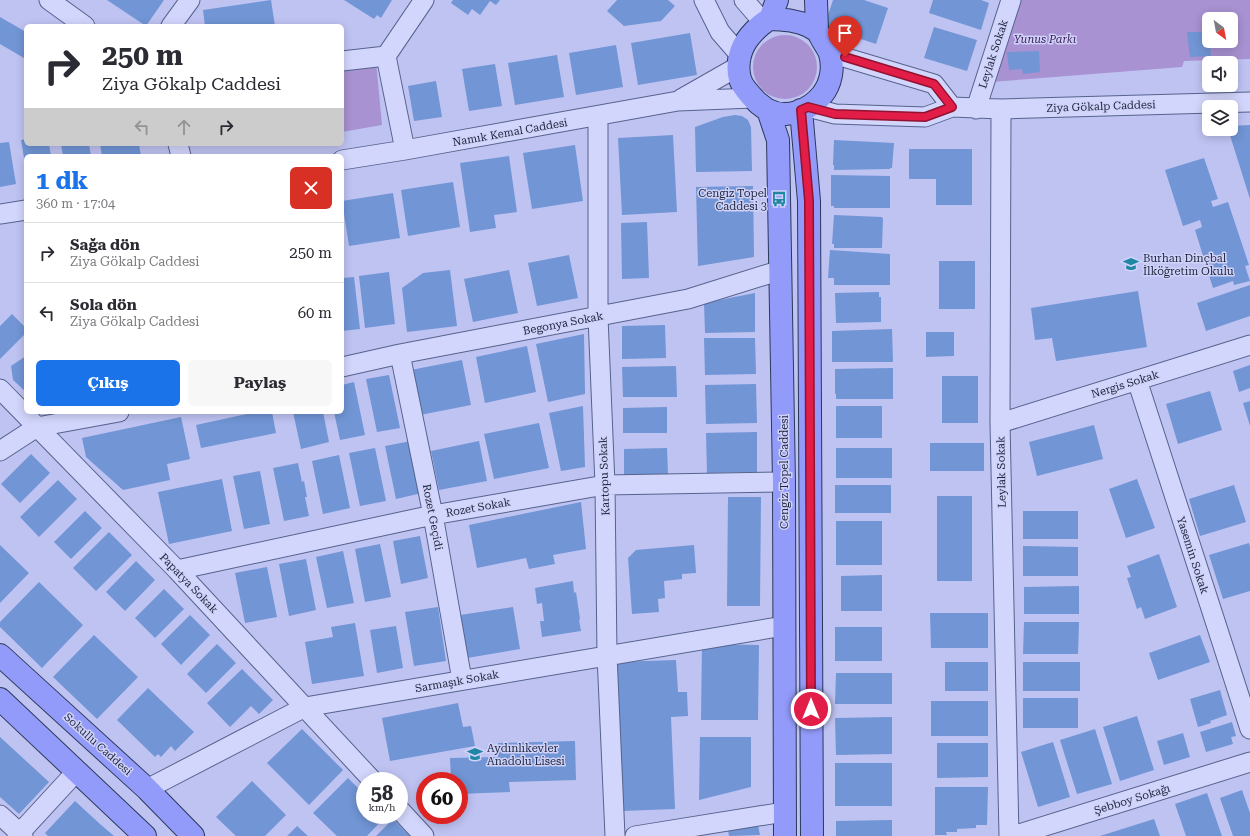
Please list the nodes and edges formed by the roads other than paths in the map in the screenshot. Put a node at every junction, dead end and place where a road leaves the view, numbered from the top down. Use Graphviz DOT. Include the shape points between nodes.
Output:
graph roads {
  1 [pos="49,0"];
  2 [pos="190,0"];
  3 [pos="424,0"];
  4 [pos="704,0"];
  5 [pos="744,0"];
  6 [pos="816,0"];
  7 [pos="1011,0"];
  8 [pos="770,14"];
  9 [pos="82,24"];
  10 [pos="173,24"];
  11 [pos="817,31"];
  12 [pos="830,53"];
  13 [pos="386,56"];
  14 [pos="739,60"];
  15 [pos="344,61"];
  16 [pos="678,101"];
  17 [pos="1250,102"];
  18 [pos="760,104"];
  19 [pos="952,107"];
  20 [pos="805,109"];
  21 [pos="976,109"];
  22 [pos="1001,109"];
  23 [pos="598,116"];
  24 [pos="405,150"];
  25 [pos="344,160"];
  26 [pos="24,210"];
  27 [pos="0,214"];
  28 [pos="781,270"];
  29 [pos="598,316"];
  30 [pos="1250,345"];
  31 [pos="400,354"];
  32 [pos="344,367"];
  33 [pos="1137,380"];
  34 [pos="0,389"];
  35 [pos="24,414"];
  36 [pos="24,414"];
  37 [pos="108,414"];
  38 [pos="1000,423"];
  39 [pos="37,427"];
  40 [pos="0,451"];
  41 [pos="784,482"];
  42 [pos="605,485"];
  43 [pos="433,515"];
  44 [pos="177,570"];
  45 [pos="784,626"];
  46 [pos="0,655"];
  47 [pos="607,655"];
  48 [pos="462,680"];
  49 [pos="0,699"];
  50 [pos="305,707"];
  51 [pos="1250,729"];
  52 [pos="1250,762"];
  53 [pos="76,772"];
  54 [pos="366,772"];
  55 [pos="147,789"];
  56 [pos="784,812"];
  57 [pos="0,815"];
  58 [pos="408,819"];
  59 [pos="20,835"];
  60 [pos="145,836"];
  61 [pos="193,836"];
  62 [pos="424,836"];
  63 [pos="615,836"];
  64 [pos="635,836"];
  65 [pos="784,836"];
  66 [pos="812,836"];
  67 [pos="1009,836"];
  68 [pos="1013,836"];
  1 -- 9 [label="street"];
  2 -- 10 [label="street"];
  3 -- 13 [label="street"];
  4 -- 14 [label="street" via="720,32"];
  5 -- 8 [label="street"];
  6 -- 11 [label="main road"];
  7 -- 21 [label="street, Leylak Sokak"];
  8 -- 11 [label="main road" via="803,23"];
  8 -- 14 [label="main road" via="746,40"];
  11 -- 12 [label="main road"];
  12 -- 19 [label="street" via="934,84"];
  12 -- 20 [label="main road" via="832,68 829,84 817,101"];
  13 -- 15 [label="street"];
  13 -- 24 [label="street"];
  14 -- 16 [label="street, Namık Kemal Caddesi"];
  14 -- 18 [label="main road" via="740,80"];
  16 -- 18 [label="street, Namık Kemal Caddesi"];
  16 -- 23 [label="street, Namık Kemal Caddesi"];
  17 -- 22 [label="street, Ziya Gökalp Caddesi"];
  18 -- 20 [label="main road" via="778,113 788,114"];
  18 -- 28 [label="main road, Cengiz Topel Caddesi" via="778,140"];
  19 -- 20 [label="street, Ziya Gökalp Caddesi" via="925,117 835,114"];
  19 -- 21 [label="street, Ziya Gökalp Caddesi"];
  20 -- 66 [label="main road" via="809,201"];
  21 -- 22 [label="street, Ziya Gökalp Caddesi"];
  22 -- 38 [label="street, Leylak Sokak"];
  23 -- 24 [label="street, Namık Kemal Caddesi"];
  23 -- 29 [label="street, Kartopu Sokak"];
  24 -- 25 [label="street, Namık Kemal Caddesi"];
  26 -- 27 [label="street"];
  28 -- 29 [label="street, Begonya Sokak" via="688,299"];
  28 -- 41 [label="main road, Cengiz Topel Caddesi"];
  29 -- 31 [label="street, Begonya Sokak"];
  29 -- 42 [label="street, Kartopu Sokak"];
  30 -- 33 [label="street, Nergis Sokak"];
  31 -- 32 [label="street, Begonya Sokak"];
  31 -- 43 [label="street, Rozet Geçidi"];
  33 -- 38 [label="street, Nergis Sokak"];
  33 -- 51 [label="street, Yasemin Sokak"];
  34 -- 36 [label="street, Papatya Sokak"];
  35 -- 39 [label="street, Papatya Sokak"];
  37 -- 39 [label="street"];
  38 -- 67 [label="street, Leylak Sokak"];
  39 -- 40 [label="street"];
  39 -- 44 [label="street, Papatya Sokak"];
  41 -- 42 [label="street, Rozet Sokak"];
  41 -- 45 [label="main road, Cengiz Topel Caddesi"];
  42 -- 43 [label="street, Rozet Sokak"];
  42 -- 47 [label="street, Kartopu Sokak"];
  43 -- 44 [label="street, Rozet Sokak"];
  43 -- 48 [label="street, Rozet Geçidi"];
  44 -- 50 [label="street, Papatya Sokak"];
  45 -- 47 [label="street, Sarmaşık Sokak"];
  45 -- 56 [label="main road, Cengiz Topel Caddesi"];
  46 -- 55 [label="main road, Sokullu Caddesi"];
  47 -- 48 [label="street, Sarmaşık Sokak"];
  47 -- 63 [label="street, Kartopu Sokak"];
  48 -- 50 [label="street, Sarmaşık Sokak"];
  49 -- 53 [label="main road"];
  50 -- 54 [label="street, Papatya Sokak"];
  50 -- 55 [label="street, Sarmaşık Sokak"];
  52 -- 68 [label="street, Şebboy Sokağı"];
  53 -- 59 [label="street"];
  53 -- 60 [label="main road"];
  55 -- 61 [label="main road, Sokullu Caddesi"];
  56 -- 64 [label="street"];
  56 -- 65 [label="main road, Cengiz Topel Caddesi"];
  57 -- 59 [label="street"];
  58 -- 62 [label="street"];
}
